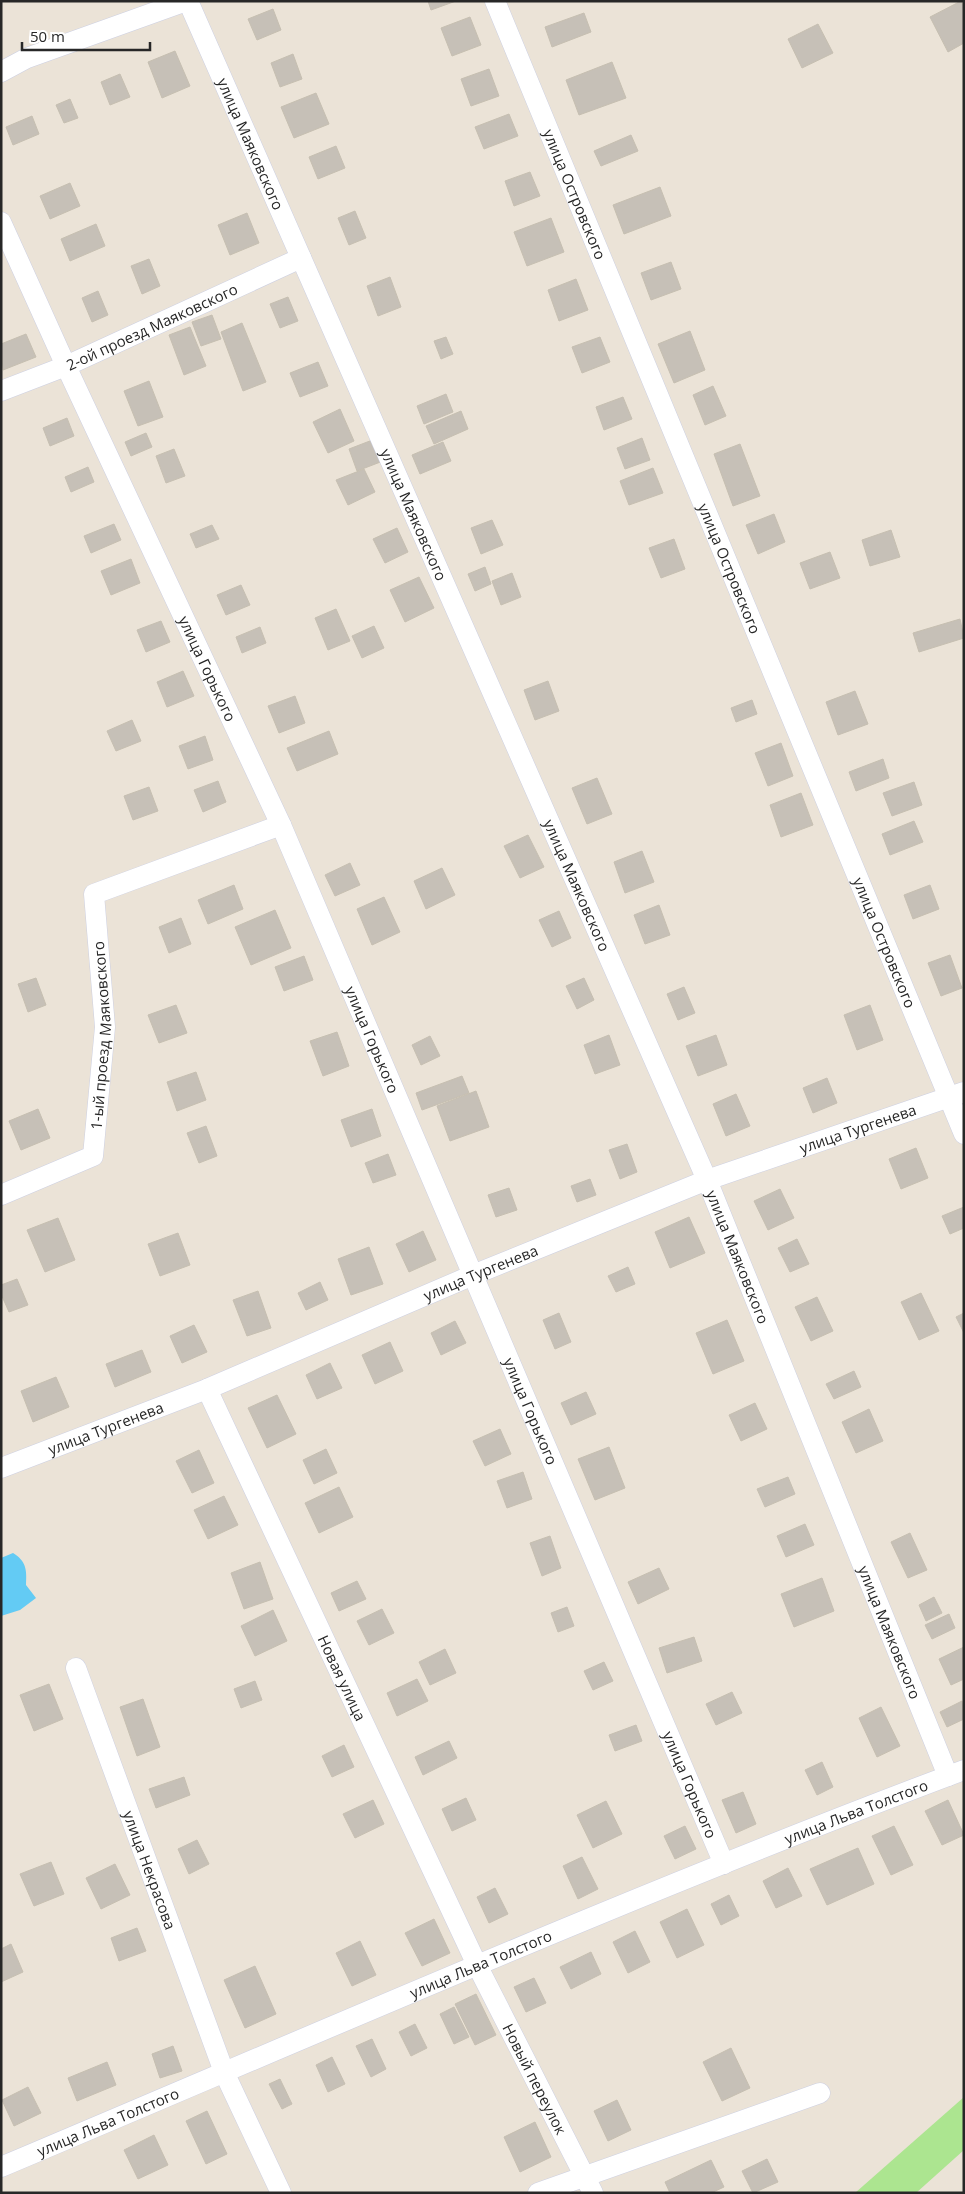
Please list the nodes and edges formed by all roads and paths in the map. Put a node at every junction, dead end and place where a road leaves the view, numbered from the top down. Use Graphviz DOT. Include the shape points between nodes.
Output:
graph roads {
  1 [pos="187,1"];
  2 [pos="495,1"];
  3 [pos="1,72"];
  4 [pos="1,222"];
  5 [pos="301,258"];
  6 [pos="66,366"];
  7 [pos="1,391"];
  8 [pos="281,825"];
  9 [pos="956,1094"];
  10 [pos="964,1134"];
  11 [pos="707,1180"];
  12 [pos="1,1195"];
  13 [pos="473,1275"];
  14 [pos="207,1389"];
  15 [pos="1,1468"];
  16 [pos="76,1668"];
  17 [pos="956,1773"];
  18 [pos="724,1864"];
  19 [pos="477,1965"];
  20 [pos="224,2072"];
  21 [pos="820,2093"];
  22 [pos="1,2167"];
  23 [pos="590,2184"];
  24 [pos="281,2193"];
  25 [pos="538,2193"];
  1 -- 3 [label="street" via="27,58"];
  1 -- 5 [label="street, улица Маяковского"];
  2 -- 9 [label="street, улица Островского"];
  4 -- 6 [label="street, улица Горького"];
  5 -- 6 [label="street, 2-ой проезд Маяковского"];
  5 -- 11 [label="street, улица Маяковского"];
  6 -- 7 [label="street, 2-ой проезд Маяковского"];
  6 -- 8 [label="street, улица Горького"];
  8 -- 12 [label="street, 1-ый проезд Маяковского" via="94,894 105,1027 93,1156"];
  8 -- 13 [label="street, улица Горького"];
  9 -- 10 [label="street, улица Островского"];
  9 -- 11 [label="street, улица Тургенева"];
  11 -- 13 [label="street, улица Тургенева"];
  11 -- 17 [label="street, улица Маяковского"];
  13 -- 14 [label="street, улица Тургенева"];
  13 -- 18 [label="street, улица Горького"];
  14 -- 15 [label="street, улица Тургенева"];
  14 -- 19 [label="street, Новая улица"];
  16 -- 20 [label="street, улица Некрасова"];
  17 -- 18 [label="street, улица Льва Толстого"];
  18 -- 19 [label="street, улица Льва Толстого"];
  19 -- 20 [label="street, улица Льва Толстого"];
  19 -- 23 [label="street, Новый переулок"];
  20 -- 22 [label="street, улица Льва Толстого"];
  20 -- 24 [label="street, улица Некрасова"];
  21 -- 23 [label="street"];
  23 -- 25 [label="street"];
}
